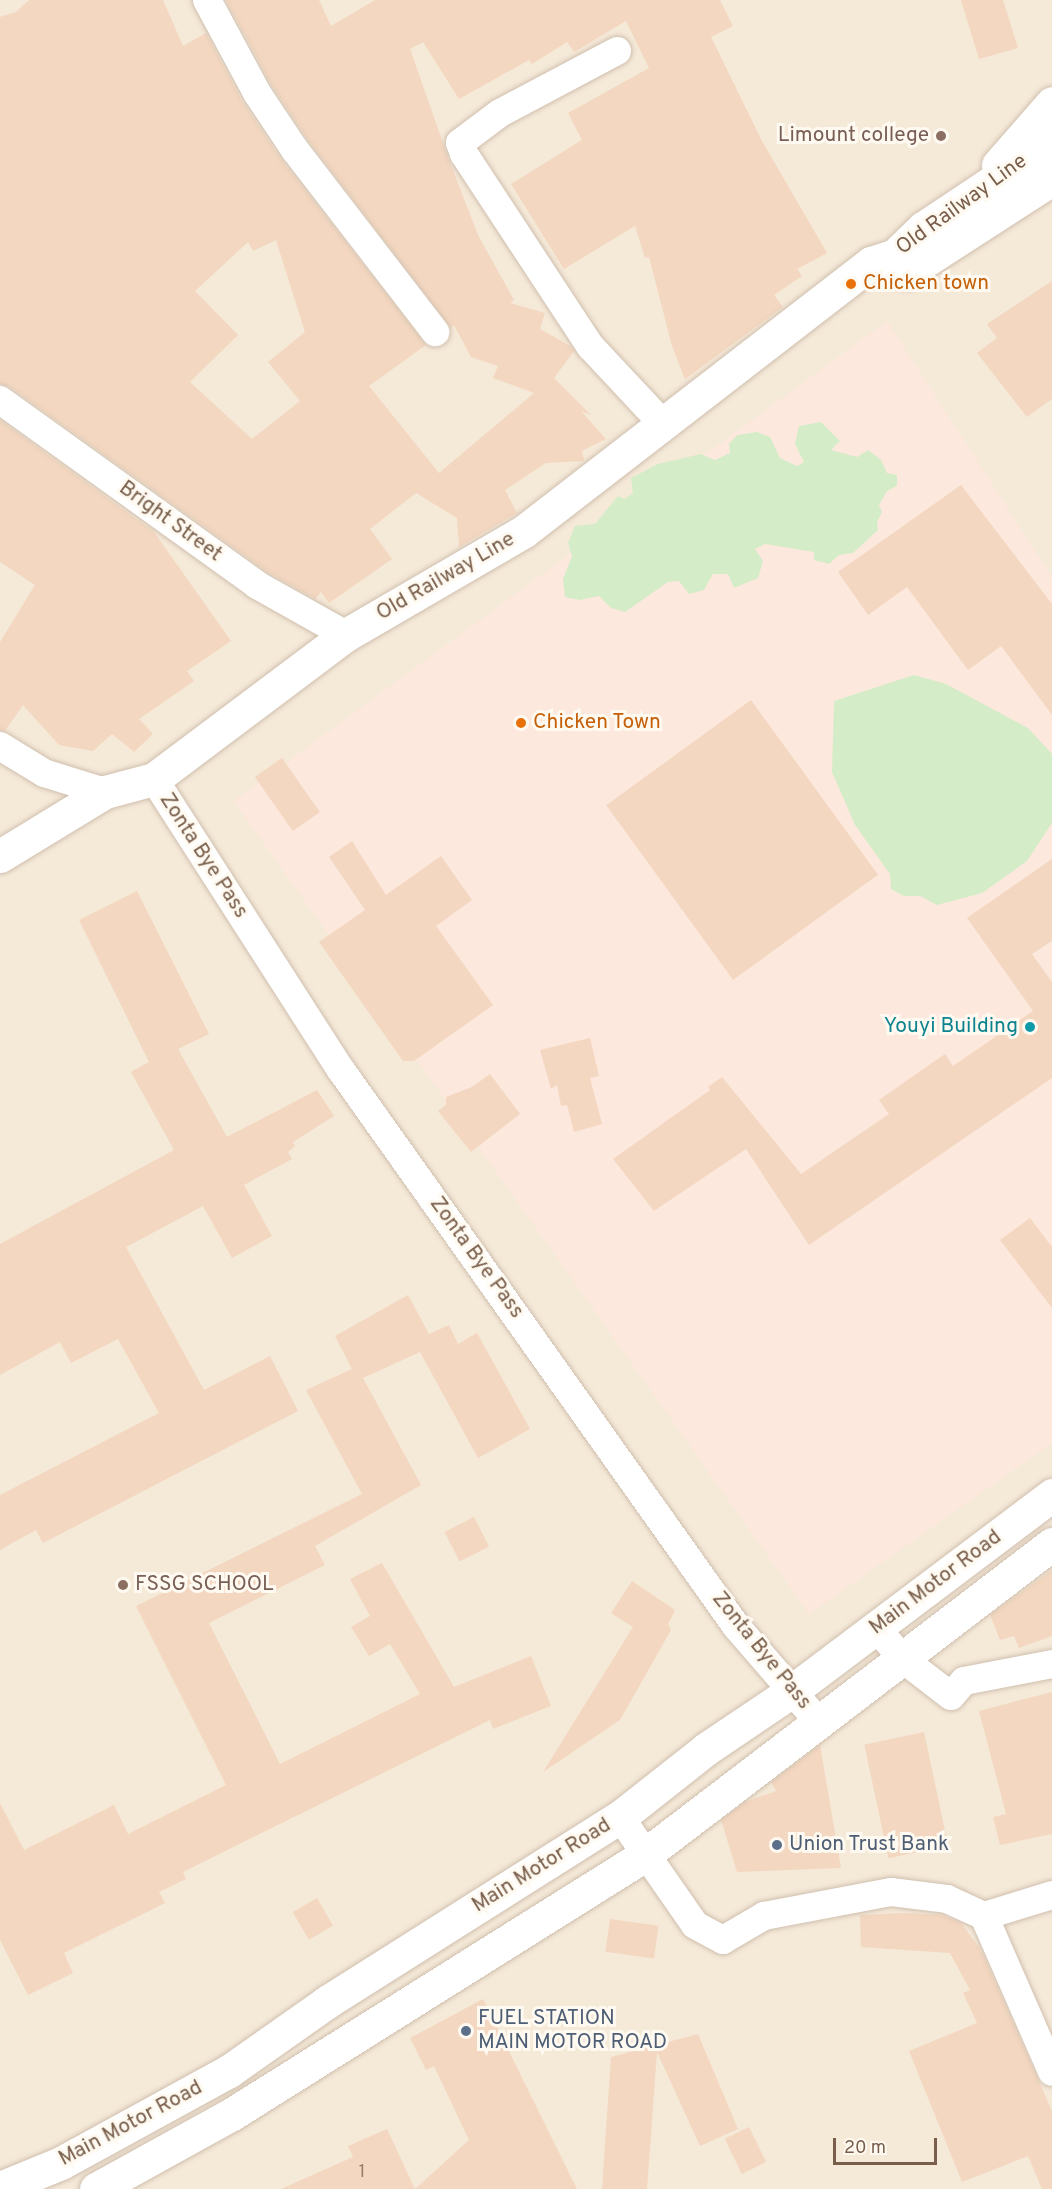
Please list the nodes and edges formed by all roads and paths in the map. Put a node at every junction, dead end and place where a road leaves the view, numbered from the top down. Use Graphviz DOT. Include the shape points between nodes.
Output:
graph roads {
  1 [pos="207,0"];
  2 [pos="617,51"];
  3 [pos="1052,103"];
  4 [pos="1052,142"];
  5 [pos="1052,179"];
  6 [pos="974,193"];
  7 [pos="1052,198"];
  8 [pos="951,245"];
  9 [pos="871,263"];
  10 [pos="435,332"];
  11 [pos="0,400"];
  12 [pos="663,424"];
  13 [pos="346,635"];
  14 [pos="0,746"];
  15 [pos="154,779"];
  16 [pos="105,792"];
  17 [pos="0,856"];
  18 [pos="1052,1495"];
  19 [pos="1052,1544"];
  20 [pos="876,1628"];
  21 [pos="904,1660"];
  22 [pos="1052,1664"];
  23 [pos="792,1691"];
  24 [pos="819,1722"];
  25 [pos="620,1817"];
  26 [pos="646,1854"];
  27 [pos="1052,1894"];
  28 [pos="984,1916"];
  29 [pos="1052,2073"];
  30 [pos="0,2188"];
  31 [pos="96,2189"];
  1 -- 10 [label="street" via="257,93 295,150"];
  2 -- 12 [label="street" via="500,113 460,143 591,347"];
  3 -- 6 [label="main road"];
  4 -- 6 [label="main road, Old Railway Line"];
  5 -- 8 [label="main road, Old Railway Line"];
  6 -- 9 [label="main road, Old Railway Line" via="923,228 895,255"];
  7 -- 8 [label="main road"];
  8 -- 9 [label="main road, Old Railway Line" via="908,272"];
  9 -- 12 [label="main road, Old Railway Line"];
  11 -- 13 [label="street, Bright Street" via="257,585"];
  12 -- 13 [label="main road, Old Railway Line" via="523,532"];
  13 -- 15 [label="main road, Old Railway Line"];
  14 -- 16 [label="street" via="44,773"];
  15 -- 16 [label="main road, Old Railway Line"];
  15 -- 23 [label="street, Zonta Bye Pass" via="341,1070 736,1626"];
  16 -- 17 [label="main road, Old Railway Line"];
  18 -- 20 [label="main road, Main Motor Road"];
  19 -- 21 [label="main road, Main Motor Road"];
  20 -- 21 [label="street"];
  20 -- 23 [label="main road, Main Motor Road"];
  21 -- 22 [label="street" via="951,1696 963,1681"];
  21 -- 24 [label="main road, Main Motor Road"];
  23 -- 24 [label="street, Zonta Bye Pass"];
  23 -- 25 [label="main road, Main Motor Road" via="706,1749"];
  24 -- 26 [label="main road, Main Motor Road"];
  25 -- 26 [label="street"];
  25 -- 30 [label="main road, Main Motor Road" via="327,2002 229,2071 61,2163"];
  26 -- 28 [label="street" via="695,1925 723,1940 764,1916 891,1892 947,1899"];
  26 -- 31 [label="main road, Main Motor Road" via="232,2114"];
  27 -- 28 [label="street"];
  28 -- 29 [label="street"];
}
